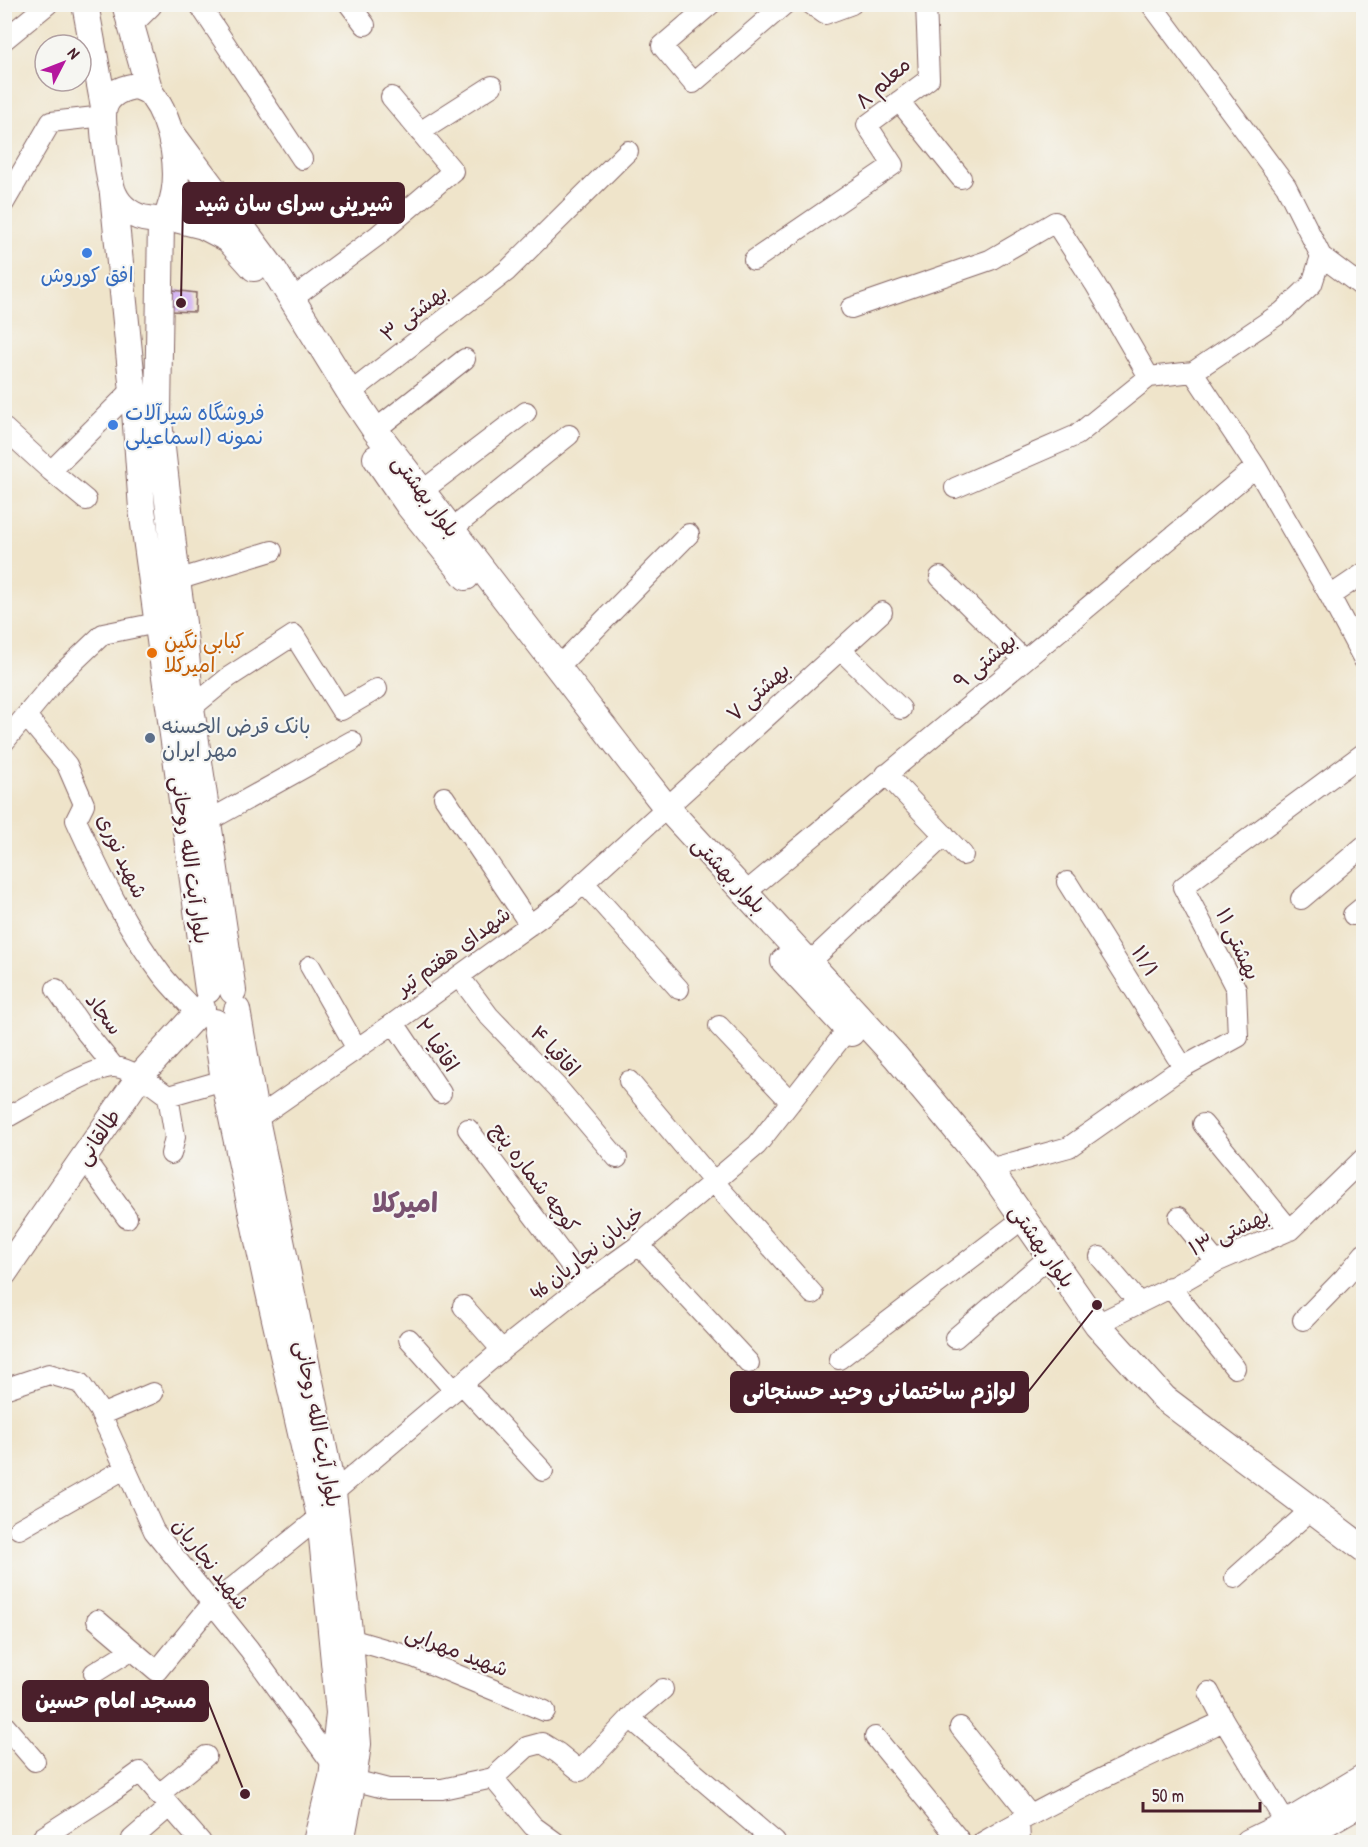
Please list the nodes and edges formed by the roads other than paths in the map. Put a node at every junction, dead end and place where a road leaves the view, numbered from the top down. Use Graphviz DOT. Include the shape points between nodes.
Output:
graph roads {
  1 [pos="48,4"];
  2 [pos="85,4"];
  3 [pos="149,4"];
  4 [pos="199,4"];
  5 [pos="349,4"];
  6 [pos="711,4"];
  7 [pos="785,4"];
  8 [pos="811,4"];
  9 [pos="852,4"];
  10 [pos="926,4"];
  11 [pos="1151,4"];
  12 [pos="128,14"];
  13 [pos="365,25"];
  14 [pos="4,40"];
  15 [pos="492,86"];
  16 [pos="150,92"];
  17 [pos="391,97"];
  18 [pos="899,101"];
  19 [pos="104,112"];
  20 [pos="170,131"];
  21 [pos="420,132"];
  22 [pos="628,151"];
  23 [pos="302,159"];
  24 [pos="961,178"];
  25 [pos="113,194"];
  26 [pos="4,203"];
  27 [pos="164,219"];
  28 [pos="1321,256"];
  29 [pos="754,260"];
  30 [pos="1364,288"];
  31 [pos="292,299"];
  32 [pos="851,308"];
  33 [pos="321,358"];
  34 [pos="465,359"];
  35 [pos="1193,372"];
  36 [pos="1149,377"];
  37 [pos="132,390"];
  38 [pos="350,393"];
  39 [pos="526,412"];
  40 [pos="4,428"];
  41 [pos="375,430"];
  42 [pos="569,435"];
  43 [pos="1256,467"];
  44 [pos="51,471"];
  45 [pos="955,488"];
  46 [pos="422,491"];
  47 [pos="86,500"];
  48 [pos="452,529"];
  49 [pos="689,534"];
  50 [pos="272,551"];
  51 [pos="1364,573"];
  52 [pos="940,577"];
  53 [pos="177,580"];
  54 [pos="1330,596"];
  55 [pos="882,612"];
  56 [pos="511,620"];
  57 [pos="157,623"];
  58 [pos="841,650"];
  59 [pos="1024,660"];
  60 [pos="1364,660"];
  61 [pos="558,667"];
  62 [pos="377,689"];
  63 [pos="191,708"];
  64 [pos="901,709"];
  65 [pos="26,716"];
  66 [pos="352,741"];
  67 [pos="4,742"];
  68 [pos="1364,753"];
  69 [pos="886,774"];
  70 [pos="444,797"];
  71 [pos="661,813"];
  72 [pos="208,821"];
  73 [pos="945,835"];
  74 [pos="1364,846"];
  75 [pos="963,855"];
  76 [pos="584,882"];
  77 [pos="1067,882"];
  78 [pos="745,892"];
  79 [pos="1301,899"];
  80 [pos="530,925"];
  81 [pos="810,963"];
  82 [pos="310,966"];
  83 [pos="459,976"];
  84 [pos="56,988"];
  85 [pos="679,989"];
  86 [pos="215,1006"];
  87 [pos="394,1023"];
  88 [pos="854,1024"];
  89 [pos="718,1026"];
  90 [pos="357,1049"];
  91 [pos="1183,1066"];
  92 [pos="114,1067"];
  93 [pos="140,1076"];
  94 [pos="224,1080"];
  95 [pos="629,1081"];
  96 [pos="441,1093"];
  97 [pos="168,1096"];
  98 [pos="791,1102"];
  99 [pos="4,1119"];
  100 [pos="256,1119"];
  101 [pos="1203,1124"];
  102 [pos="468,1129"];
  103 [pos="171,1154"];
  104 [pos="84,1158"];
  105 [pos="616,1158"];
  106 [pos="1364,1158"];
  107 [pos="989,1169"];
  108 [pos="713,1181"];
  109 [pos="1179,1217"];
  110 [pos="127,1218"];
  111 [pos="1012,1227"];
  112 [pos="1290,1230"];
  113 [pos="639,1245"];
  114 [pos="1100,1257"];
  115 [pos="1216,1262"];
  116 [pos="1361,1264"];
  117 [pos="1040,1265"];
  118 [pos="4,1273"];
  119 [pos="585,1284"];
  120 [pos="1170,1287"];
  121 [pos="813,1294"];
  122 [pos="1139,1303"];
  123 [pos="463,1306"];
  124 [pos="1303,1320"];
  125 [pos="1097,1324"];
  126 [pos="955,1338"];
  127 [pos="409,1339"];
  128 [pos="502,1350"];
  129 [pos="839,1359"];
  130 [pos="749,1363"];
  131 [pos="1235,1368"];
  132 [pos="458,1387"];
  133 [pos="4,1389"];
  134 [pos="153,1393"];
  135 [pos="101,1416"];
  136 [pos="126,1468"];
  137 [pos="543,1471"];
  138 [pos="333,1492"];
  139 [pos="1304,1516"];
  140 [pos="320,1517"];
  141 [pos="19,1529"];
  142 [pos="1364,1549"];
  143 [pos="1364,1562"];
  144 [pos="1235,1578"];
  145 [pos="212,1605"];
  146 [pos="97,1620"];
  147 [pos="350,1639"];
  148 [pos="131,1650"];
  149 [pos="94,1673"];
  150 [pos="663,1689"];
  151 [pos="1209,1692"];
  152 [pos="545,1711"];
  153 [pos="630,1718"];
  154 [pos="1224,1722"];
  155 [pos="4,1725"];
  156 [pos="960,1727"];
  157 [pos="875,1737"];
  158 [pos="206,1756"];
  159 [pos="35,1761"];
  160 [pos="343,1773"];
  161 [pos="1364,1777"];
  162 [pos="493,1778"];
  163 [pos="164,1801"];
  164 [pos="1364,1801"];
  165 [pos="1024,1818"];
  166 [pos="1292,1836"];
  167 [pos="43,1837"];
  168 [pos="132,1839"];
  169 [pos="201,1842"];
  170 [pos="316,1842"];
  171 [pos="341,1842"];
  172 [pos="555,1842"];
  173 [pos="775,1842"];
  174 [pos="961,1842"];
  175 [pos="983,1842"];
  176 [pos="1020,1842"];
  177 [pos="1249,1842"];
  1 -- 14 [label="street"];
  2 -- 19 [label="main road"];
  3 -- 12 [label="main road"];
  4 -- 23 [label="street"];
  5 -- 13 [label="street"];
  6 -- 7 [label="street" via="662,46 693,83"];
  8 -- 9 [label="street" via="825,14"];
  10 -- 18 [label="street, معلم ۸" via="929,79"];
  11 -- 28 [label="street" via="1286,186"];
  12 -- 16 [label="main road"];
  15 -- 21 [label="street"];
  16 -- 19 [label="main road" via="136,86 123,88 113,94"];
  16 -- 20 [label="main road"];
  17 -- 21 [label="street"];
  18 -- 24 [label="street"];
  18 -- 29 [label="street, معلم ۸" via="867,125 893,165"];
  19 -- 25 [label="main road, بلوار آیت الله روحانی"];
  19 -- 26 [label="street" via="51,122"];
  20 -- 27 [label="main road, بلوار آیت الله روحانی" via="175,195"];
  20 -- 31 [label="main road, بلوار بهشتی"];
  21 -- 31 [label="street" via="453,171 377,236"];
  22 -- 38 [label="street, بهشتی ۳" via="507,271"];
  25 -- 27 [label="main road, بلوار بهشتی" via="138,218"];
  25 -- 37 [label="main road, بلوار آیت الله روحانی"];
  27 -- 33 [label="main road, بلوار بهشتی" via="203,226 228,238"];
  27 -- 53 [label="main road, بلوار آیت الله روحانی" via="158,413"];
  28 -- 30 [label="street"];
  28 -- 35 [label="street" via="1312,284 1282,312"];
  31 -- 33 [label="main road, بلوار بهشتی"];
  32 -- 36 [label="street" via="990,260 1055,222"];
  33 -- 38 [label="main road, بلوار بهشتی"];
  33 -- 56 [label="main road, بلوار بهشتی" via="351,421 409,506"];
  34 -- 41 [label="street"];
  35 -- 36 [label="street"];
  35 -- 43 [label="street"];
  36 -- 45 [label="street" via="1077,435"];
  37 -- 44 [label="street"];
  37 -- 57 [label="main road, بلوار آیت الله روحانی"];
  38 -- 41 [label="main road, بلوار بهشتی"];
  39 -- 46 [label="street"];
  40 -- 44 [label="street"];
  41 -- 46 [label="main road, بلوار بهشتی"];
  42 -- 48 [label="street"];
  43 -- 54 [label="street"];
  43 -- 59 [label="street, بهشتی ۹"];
  44 -- 47 [label="street"];
  46 -- 48 [label="main road, بلوار بهشتی"];
  48 -- 56 [label="main road, بلوار بهشتی"];
  49 -- 61 [label="street"];
  50 -- 53 [label="street"];
  51 -- 54 [label="street"];
  52 -- 59 [label="street"];
  53 -- 63 [label="main road, بلوار آیت الله روحانی"];
  54 -- 60 [label="street"];
  55 -- 58 [label="street, بهشتی ۷"];
  56 -- 61 [label="main road, بلوار بهشتی"];
  56 -- 71 [label="main road, بلوار بهشتی"];
  57 -- 65 [label="street" via="103,634 58,676"];
  57 -- 86 [label="main road, بلوار آیت الله روحانی"];
  58 -- 64 [label="street"];
  58 -- 71 [label="street, بهشتی ۷"];
  59 -- 69 [label="street, بهشتی ۹"];
  61 -- 71 [label="main road, بلوار بهشتی"];
  62 -- 63 [label="street" via="341,710 294,635 229,677"];
  63 -- 72 [label="main road, بلوار آیت الله روحانی"];
  65 -- 67 [label="street"];
  65 -- 86 [label="street, شهید نوری" via="67,765 84,804 76,820 132,930 163,975"];
  66 -- 72 [label="street"];
  68 -- 91 [label="street, بهشتی ۱۱" via="1183,887 1236,990 1238,1037"];
  69 -- 73 [label="street"];
  69 -- 78 [label="street, بهشتی ۹"];
  70 -- 80 [label="street"];
  71 -- 76 [label="street, شهدای هفتم تیر"];
  71 -- 78 [label="main road, بلوار بهشتی"];
  71 -- 88 [label="main road, بلوار بهشتی"];
  72 -- 86 [label="main road, بلوار آیت الله روحانی"];
  73 -- 75 [label="street"];
  73 -- 81 [label="street"];
  74 -- 79 [label="street"];
  76 -- 80 [label="street, شهدای هفتم تیر"];
  76 -- 85 [label="street"];
  77 -- 91 [label="street, ۱۱/۱"];
  78 -- 81 [label="main road, بلوار بهشتی"];
  80 -- 83 [label="street, شهدای هفتم تیر"];
  81 -- 88 [label="main road, بلوار بهشتی"];
  82 -- 90 [label="street"];
  83 -- 87 [label="street, شهدای هفتم تیر"];
  83 -- 105 [label="street, اقاقیا ۴" via="489,1016 557,1087"];
  84 -- 92 [label="street, سجاد"];
  86 -- 93 [label="main road, طالقانی"];
  86 -- 94 [label="main road, بلوار آیت الله روحانی"];
  86 -- 100 [label="main road, بلوار آیت الله روحانی"];
  87 -- 90 [label="street, شهدای هفتم تیر"];
  87 -- 96 [label="street, اقاقیا ۲"];
  88 -- 98 [label="street, خیابان نجاریان 46"];
  88 -- 107 [label="main road, بلوار بهشتی" via="896,1057"];
  88 -- 111 [label="main road, بلوار بهشتی"];
  89 -- 98 [label="street"];
  90 -- 100 [label="street, شهدای هفتم تیر"];
  91 -- 107 [label="street, بهشتی ۱۱" via="1069,1147"];
  92 -- 93 [label="street"];
  92 -- 99 [label="street" via="89,1074"];
  93 -- 97 [label="street"];
  93 -- 104 [label="main road, طالقانی"];
  94 -- 97 [label="street"];
  94 -- 140 [label="main road, بلوار آیت الله روحانی"];
  95 -- 108 [label="street"];
  97 -- 103 [label="street" via="175,1137"];
  98 -- 108 [label="street, خیابان نجاریان 46" via="757,1144"];
  100 -- 138 [label="main road, بلوار آیت الله روحانی"];
  101 -- 112 [label="street"];
  102 -- 119 [label="street, کوچه شماره پنج"];
  104 -- 110 [label="street"];
  104 -- 118 [label="main road, طالقانی"];
  106 -- 112 [label="street, بهشتی ۱۳"];
  107 -- 125 [label="main road, بلوار بهشتی"];
  108 -- 113 [label="street, خیابان نجاریان 46"];
  108 -- 121 [label="street"];
  109 -- 115 [label="street"];
  111 -- 117 [label="main road, بلوار بهشتی"];
  111 -- 129 [label="street"];
  112 -- 115 [label="street, بهشتی ۱۳"];
  113 -- 119 [label="street, خیابان نجاریان 46"];
  113 -- 130 [label="street"];
  114 -- 122 [label="street"];
  115 -- 120 [label="street, بهشتی ۱۳"];
  116 -- 124 [label="street"];
  117 -- 126 [label="street"];
  117 -- 139 [label="main road, بلوار بهشتی" via="1084,1329 1174,1425"];
  119 -- 128 [label="street, خیابان نجاریان 46"];
  120 -- 122 [label="street, بهشتی ۱۳"];
  120 -- 131 [label="street"];
  122 -- 125 [label="street, بهشتی ۱۳"];
  123 -- 128 [label="street"];
  125 -- 142 [label="main road, بلوار بهشتی" via="1164,1398"];
  127 -- 132 [label="street"];
  128 -- 132 [label="street, خیابان نجاریان 46"];
  132 -- 137 [label="street"];
  132 -- 138 [label="street, خیابان نجاریان 46"];
  133 -- 135 [label="street, شهید نجاریان" via="49,1374 80,1383"];
  134 -- 135 [label="street"];
  135 -- 136 [label="street, شهید نجاریان"];
  136 -- 141 [label="street"];
  136 -- 145 [label="street, شهید نجاریان" via="154,1532"];
  138 -- 147 [label="main road, بلوار آیت الله روحانی"];
  139 -- 143 [label="main road, بلوار بهشتی"];
  139 -- 144 [label="street"];
  140 -- 145 [label="street"];
  140 -- 160 [label="main road, بلوار آیت الله روحانی"];
  145 -- 148 [label="street" via="157,1671"];
  145 -- 160 [label="street, شهید نجاریان"];
  146 -- 148 [label="street"];
  147 -- 152 [label="street, شهید مهرابی" via="416,1658"];
  147 -- 160 [label="main road, بلوار آیت الله روحانی" via="358,1744"];
  148 -- 149 [label="street"];
  150 -- 153 [label="street"];
  151 -- 154 [label="street"];
  153 -- 162 [label="street" via="580,1771 542,1743 527,1747"];
  153 -- 173 [label="street"];
  154 -- 165 [label="street"];
  154 -- 166 [label="street"];
  155 -- 159 [label="street"];
  156 -- 165 [label="street"];
  157 -- 174 [label="street"];
  158 -- 163 [label="street"];
  160 -- 162 [label="street" via="388,1789 442,1789"];
  160 -- 170 [label="main road, بلوار آیت الله روحانی"];
  160 -- 171 [label="main road, بلوار آیت الله روحانی"];
  161 -- 166 [label="main road"];
  162 -- 172 [label="street" via="533,1826"];
  163 -- 167 [label="street" via="140,1772"];
  163 -- 168 [label="street"];
  163 -- 169 [label="street"];
  164 -- 166 [label="main road"];
  165 -- 175 [label="street"];
  165 -- 176 [label="street"];
  166 -- 177 [label="main road"];
}
